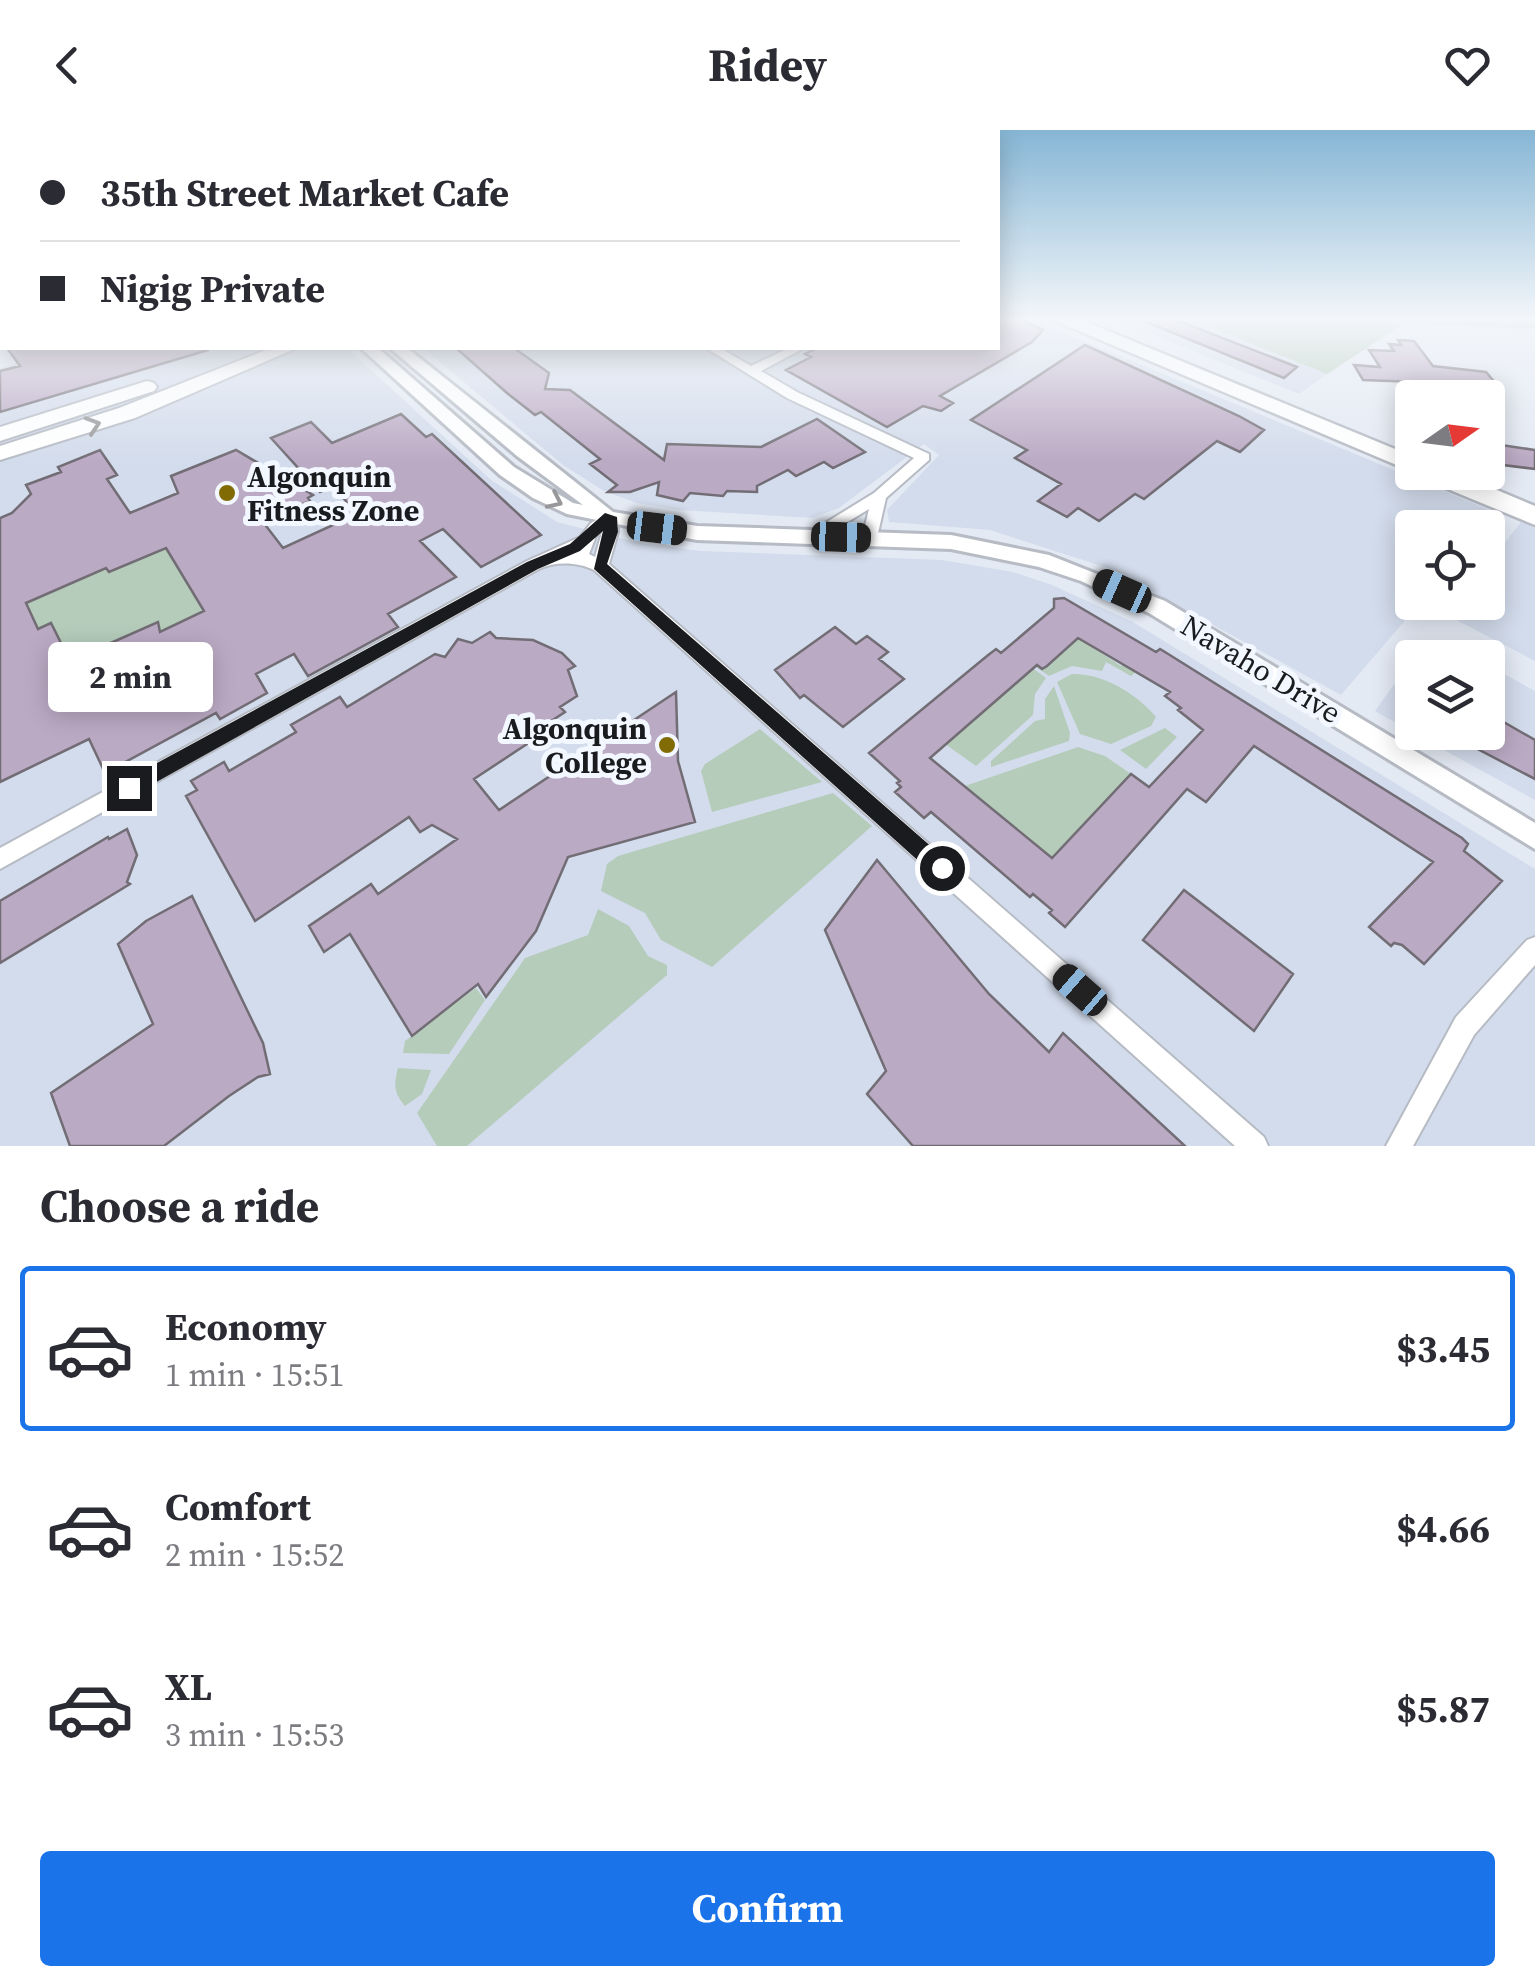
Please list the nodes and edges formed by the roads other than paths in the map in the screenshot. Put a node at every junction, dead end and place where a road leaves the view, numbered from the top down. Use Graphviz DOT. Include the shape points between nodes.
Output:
graph roads {
  1 [pos="202,366"];
  2 [pos="242,366"];
  3 [pos="390,366"];
  4 [pos="420,366"];
  5 [pos="743,366"];
  6 [pos="760,366"];
  7 [pos="1174,366"];
  8 [pos="1211,366"];
  9 [pos="751,371"];
  10 [pos="0,434"];
  11 [pos="1395,441"];
  12 [pos="0,454"];
  13 [pos="1395,459"];
  14 [pos="1505,486"];
  15 [pos="1473,490"];
  16 [pos="879,496"];
  17 [pos="1535,498"];
  18 [pos="1535,516"];
  19 [pos="610,517"];
  20 [pos="812,536"];
  21 [pos="870,538"];
  22 [pos="590,555"];
  23 [pos="1494,812"];
  24 [pos="1535,821"];
  25 [pos="1535,837"];
  26 [pos="0,859"];
  27 [pos="1535,948"];
  28 [pos="1256,1146"];
  29 [pos="1399,1146"];
  1 -- 10 [label="main road"];
  12 -- 2 [label="main road, one-way" via="127,414"];
  3 -- 19 [label="street, Navaho Drive, one-way" via="516,478 567,508"];
  4 -- 19 [label="street, Navaho Drive"];
  5 -- 9 [label="street"];
  6 -- 9 [label="street"];
  7 -- 13 [label="main road"];
  8 -- 11 [label="main road"];
  9 -- 16 [label="street" via="924,457"];
  14 -- 17 [label="main road"];
  15 -- 18 [label="main road"];
  16 -- 20 [label="street"];
  16 -- 21 [label="street"];
  19 -- 20 [label="street, Navaho Drive" via="697,533"];
  19 -- 22 [label="street" via="610,532"];
  19 -- 22 [label="street" via="593,528"];
  20 -- 21 [label="street, Navaho Drive"];
  21 -- 23 [label="street, Navaho Drive" via="997,549 1088,576 1157,607"];
  22 -- 26 [label="street" via="549,558"];
  22 -- 28 [label="street"];
  23 -- 24 [label="street"];
  23 -- 25 [label="street, Navaho Drive"];
  27 -- 29 [label="street" via="1465,1026"];
}
